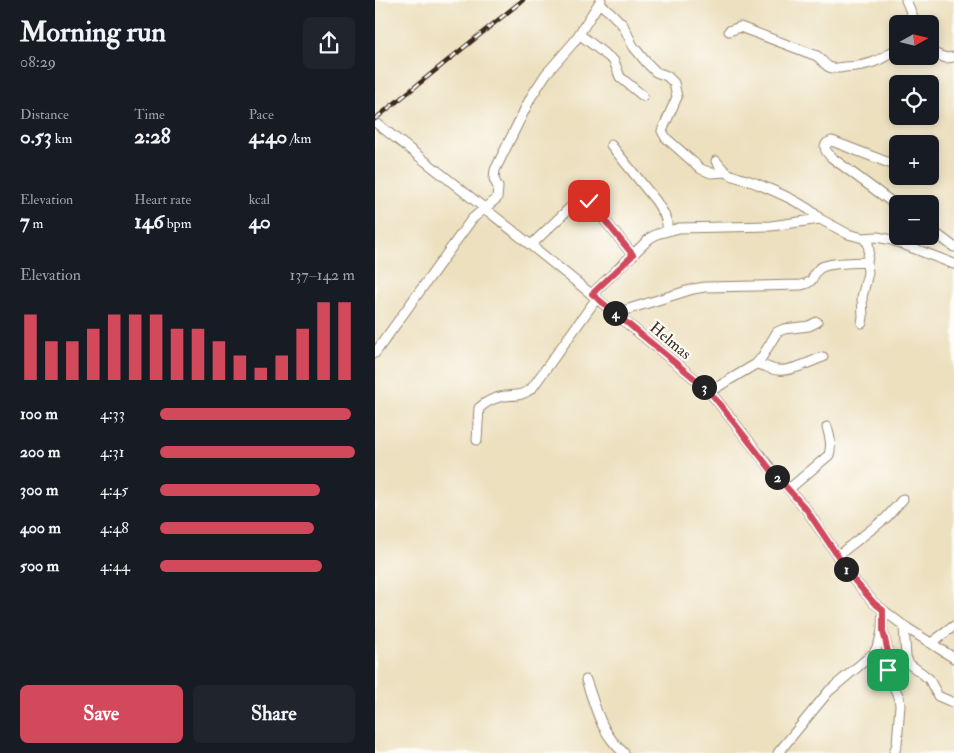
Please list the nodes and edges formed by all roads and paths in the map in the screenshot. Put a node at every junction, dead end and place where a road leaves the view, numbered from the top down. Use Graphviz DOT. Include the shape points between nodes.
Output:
graph roads {
  1 [pos="906,0"];
  2 [pos="600,1"];
  3 [pos="913,15"];
  4 [pos="729,31"];
  5 [pos="579,34"];
  6 [pos="889,54"];
  7 [pos="939,55"];
  8 [pos="954,57"];
  9 [pos="643,96"];
  10 [pos="375,122"];
  11 [pos="611,145"];
  12 [pos="716,161"];
  13 [pos="889,163"];
  14 [pos="725,172"];
  15 [pos="889,200"];
  16 [pos="486,208"];
  17 [pos="821,219"];
  18 [pos="667,231"];
  19 [pos="939,235"];
  20 [pos="863,238"];
  21 [pos="531,245"];
  22 [pos="954,246"];
  23 [pos="633,255"];
  24 [pos="867,262"];
  25 [pos="954,264"];
  26 [pos="595,296"];
  27 [pos="616,313"];
  28 [pos="817,322"];
  29 [pos="862,323"];
  30 [pos="375,352"];
  31 [pos="823,356"];
  32 [pos="756,364"];
  33 [pos="709,392"];
  34 [pos="827,427"];
  35 [pos="477,440"];
  36 [pos="789,490"];
  37 [pos="903,499"];
  38 [pos="837,556"];
  39 [pos="883,610"];
  40 [pos="904,626"];
  41 [pos="954,626"];
  42 [pos="883,631"];
  43 [pos="931,643"];
  44 [pos="954,658"];
  45 [pos="586,680"];
  46 [pos="954,703"];
  47 [pos="624,753"];
  48 [pos="778,753"];
  49 [pos="894,753"];
  1 -- 3 [label="street"];
  2 -- 5 [label="street"];
  2 -- 14 [label="street" via="623,26 646,62 674,83 677,96 662,130 666,138 701,169 711,173"];
  4 -- 6 [label="street" via="748,30 817,56 828,66 836,68 863,66"];
  5 -- 9 [label="street" via="615,61 620,77"];
  5 -- 16 [label="street" via="553,64 528,103 495,170 493,179 498,187 497,198"];
  7 -- 8 [label="street"];
  10 -- 16 [label="street, Helmas"];
  11 -- 18 [label="street" via="656,201 667,222"];
  12 -- 14 [label="street"];
  13 -- 15 [label="street" via="832,141 825,146 831,157"];
  14 -- 17 [label="street" via="807,207"];
  16 -- 21 [label="street, Helmas"];
  16 -- 30 [label="street" via="473,219"];
  17 -- 18 [label="street" via="771,226 698,227"];
  17 -- 20 [label="street" via="848,234"];
  18 -- 23 [label="street" via="650,238"];
  19 -- 22 [label="street"];
  20 -- 24 [label="street" via="868,243"];
  20 -- 25 [label="street" via="892,240"];
  21 -- 23 [label="street" via="579,199 586,198"];
  21 -- 26 [label="street, Helmas"];
  23 -- 26 [label="street"];
  24 -- 27 [label="street" via="821,267 812,281 806,284 693,288"];
  24 -- 29 [label="street"];
  26 -- 27 [label="street, Helmas"];
  26 -- 35 [label="street" via="527,393 503,396 479,408"];
  27 -- 33 [label="street, Helmas"];
  28 -- 32 [label="street" via="777,332"];
  31 -- 32 [label="street" via="780,371"];
  32 -- 33 [label="street"];
  33 -- 36 [label="street, Helmas"];
  34 -- 36 [label="street" via="831,447 829,455"];
  36 -- 38 [label="street, Helmas" via="806,509"];
  37 -- 38 [label="street" via="886,518"];
  38 -- 39 [label="street, Helmas" via="854,580"];
  39 -- 40 [label="street, Helmas"];
  39 -- 42 [label="street"];
  40 -- 43 [label="street, Helmas"];
  40 -- 46 [label="street" via="909,664 929,679 939,696"];
  41 -- 43 [label="street"];
  42 -- 48 [label="street" via="874,652 829,691"];
  42 -- 49 [label="street" via="890,680 900,705"];
  43 -- 44 [label="street, Helmas"];
  45 -- 47 [label="street" via="599,720 607,735"];
}
